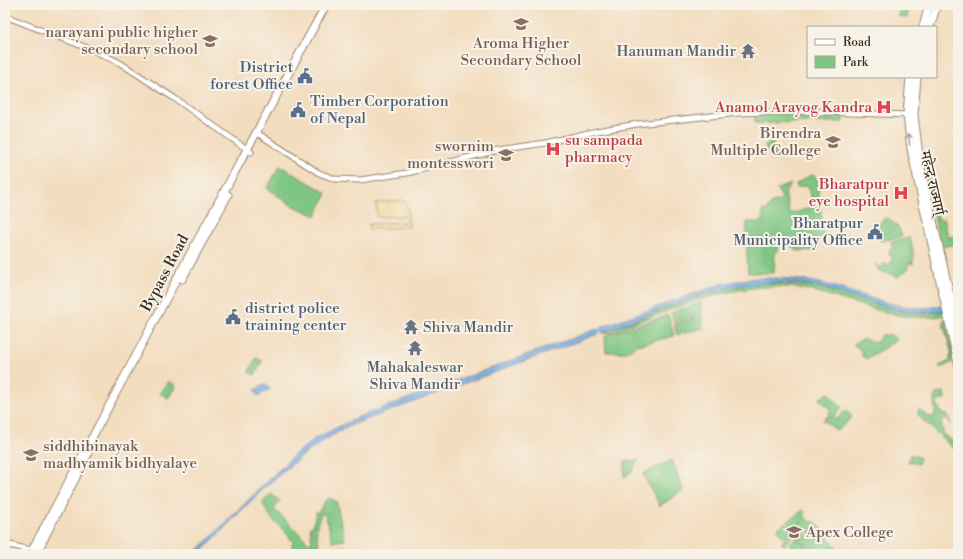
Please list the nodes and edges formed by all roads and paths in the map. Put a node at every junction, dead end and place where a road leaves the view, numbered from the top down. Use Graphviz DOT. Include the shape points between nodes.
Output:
graph roads {
  1 [pos="326,5"];
  2 [pos="331,5"];
  3 [pos="929,5"];
  4 [pos="936,5"];
  5 [pos="5,16"];
  6 [pos="923,26"];
  7 [pos="930,26"];
  8 [pos="910,78"];
  9 [pos="917,78"];
  10 [pos="911,115"];
  11 [pos="258,134"];
  12 [pos="249,151"];
  13 [pos="950,312"];
  14 [pos="958,330"];
  15 [pos="958,363"];
  16 [pos="5,544"];
  17 [pos="34,552"];
  1 -- 11 [label="highway, Bypass Road"];
  2 -- 11 [label="highway, Bypass Road"];
  3 -- 6 [label="highway"];
  4 -- 7 [label="highway"];
  5 -- 12 [label="street" via="120,63"];
  8 -- 10 [label="highway, महेन्द्र राज्मार्ग्"];
  9 -- 10 [label="highway, महेन्द्र राज्मार्ग्"];
  10 -- 11 [label="street" via="794,111 739,113 637,124 498,150 407,173 360,180 339,179 319,173"];
  10 -- 13 [label="highway, महेन्द्र राज्मार्ग्"];
  11 -- 12 [label="highway, Bypass Road"];
  12 -- 17 [label="highway, Bypass Road" via="79,460"];
  13 -- 14 [label="highway, महेन्द्र राज्मार्ग्"];
  13 -- 15 [label="highway, महेन्द्र राज्मार्ग्"];
  16 -- 17 [label="street"];
}
